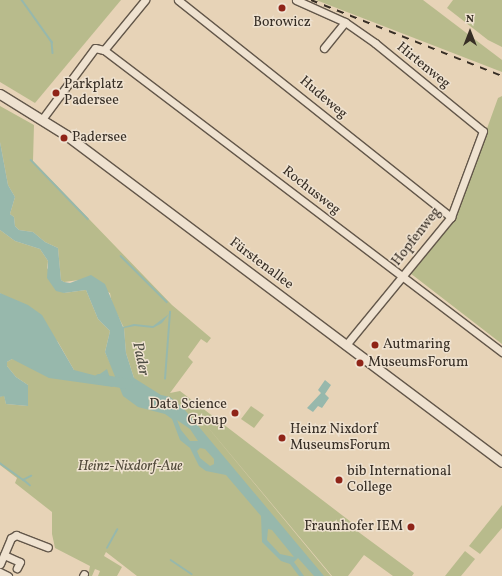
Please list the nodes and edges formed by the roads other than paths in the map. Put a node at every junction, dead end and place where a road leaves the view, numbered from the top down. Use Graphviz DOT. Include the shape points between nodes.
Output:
graph roads {
  1 [pos="145,0"];
  2 [pos="178,0"];
  3 [pos="296,0"];
  4 [pos="345,22"];
  5 [pos="324,48"];
  6 [pos="104,50"];
  7 [pos="0,94"];
  8 [pos="42,118"];
  9 [pos="483,131"];
  10 [pos="451,217"];
  11 [pos="402,278"];
  12 [pos="346,345"];
  13 [pos="502,352"];
  14 [pos="502,462"];
  15 [pos="48,547"];
  16 [pos="4,556"];
  17 [pos="0,564"];
  18 [pos="17,568"];
  19 [pos="0,572"];
  20 [pos="8,576"];
  1 -- 6 [label="street"];
  2 -- 10 [label="street, Hudeweg"];
  3 -- 4 [label="street, Hirtenweg"];
  4 -- 5 [label="street"];
  4 -- 9 [label="street, Hirtenweg" via="375,43"];
  6 -- 8 [label="street" via="95,48"];
  6 -- 11 [label="street, Rochusweg"];
  7 -- 8 [label="street, Fürstenallee"];
  8 -- 12 [label="street, Fürstenallee"];
  9 -- 10 [label="street, Hopfenweg"];
  10 -- 11 [label="street, Hopfenweg"];
  11 -- 12 [label="street, Hopfenweg"];
  11 -- 13 [label="street, Rochusweg"];
  12 -- 14 [label="street, Fürstenallee"];
  15 -- 16 [label="street" via="16,535 11,538"];
  16 -- 17 [label="street"];
  16 -- 18 [label="street" via="20,562"];
  19 -- 20 [label="street"];
}
